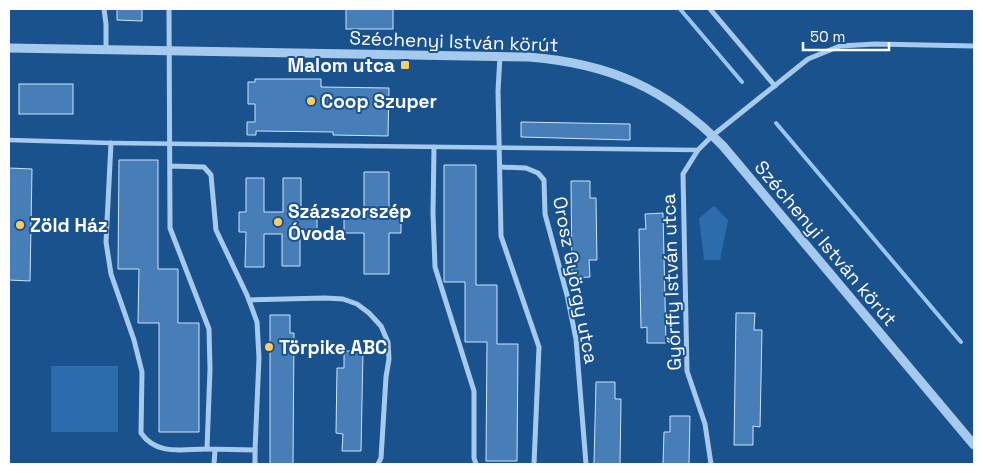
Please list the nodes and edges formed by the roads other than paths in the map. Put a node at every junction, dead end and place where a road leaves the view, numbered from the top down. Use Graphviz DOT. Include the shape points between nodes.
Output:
graph roads {
  1 [pos="104,9"];
  2 [pos="169,9"];
  3 [pos="710,9"];
  4 [pos="974,46"];
  5 [pos="9,48"];
  6 [pos="106,50"];
  7 [pos="169,50"];
  8 [pos="500,56"];
  9 [pos="775,86"];
  10 [pos="712,136"];
  11 [pos="9,140"];
  12 [pos="110,143"];
  13 [pos="170,144"];
  14 [pos="434,147"];
  15 [pos="499,148"];
  16 [pos="698,150"];
  17 [pos="170,166"];
  18 [pos="500,167"];
  19 [pos="249,300"];
  20 [pos="974,445"];
  21 [pos="207,449"];
  22 [pos="215,450"];
  23 [pos="255,450"];
  24 [pos="214,464"];
  25 [pos="255,464"];
  26 [pos="378,464"];
  27 [pos="476,464"];
  28 [pos="534,464"];
  29 [pos="586,464"];
  30 [pos="711,464"];
  1 -- 6 [label="street"];
  2 -- 7 [label="street"];
  3 -- 9 [label="street"];
  4 -- 9 [label="street, Győrffy István utca" via="840,46 808,59"];
  5 -- 6 [label="street, Széchenyi István körút"];
  6 -- 7 [label="street, Széchenyi István körút"];
  7 -- 8 [label="street, Széchenyi István körút"];
  7 -- 13 [label="street"];
  8 -- 10 [label="street, Széchenyi István körút" via="557,59 633,81 665,98"];
  8 -- 15 [label="street"];
  9 -- 10 [label="street, Győrffy István utca"];
  10 -- 16 [label="street, Győrffy István utca"];
  10 -- 20 [label="street, Széchenyi István körút"];
  11 -- 12 [label="street"];
  12 -- 13 [label="street"];
  12 -- 21 [label="street" via="106,242 111,274 142,372 141,433 154,446 165,450"];
  13 -- 14 [label="street"];
  13 -- 17 [label="street"];
  14 -- 15 [label="street"];
  14 -- 27 [label="street" via="435,267 474,391"];
  15 -- 16 [label="street"];
  15 -- 18 [label="street"];
  16 -- 30 [label="street, Győrffy István utca" via="683,174 687,371 705,424"];
  17 -- 19 [label="street" via="204,167 211,175 216,230"];
  17 -- 21 [label="street" via="170,228 209,329"];
  18 -- 28 [label="street" via="501,236 539,347"];
  18 -- 29 [label="street, Orosz György utca" via="526,168 544,180 545,214 576,339"];
  19 -- 23 [label="street" via="257,322 259,358"];
  19 -- 26 [label="street" via="343,299 369,312 381,326 388,342 389,359"];
  21 -- 22 [label="street"];
  22 -- 23 [label="street"];
  22 -- 24 [label="street"];
  23 -- 25 [label="street"];
}
